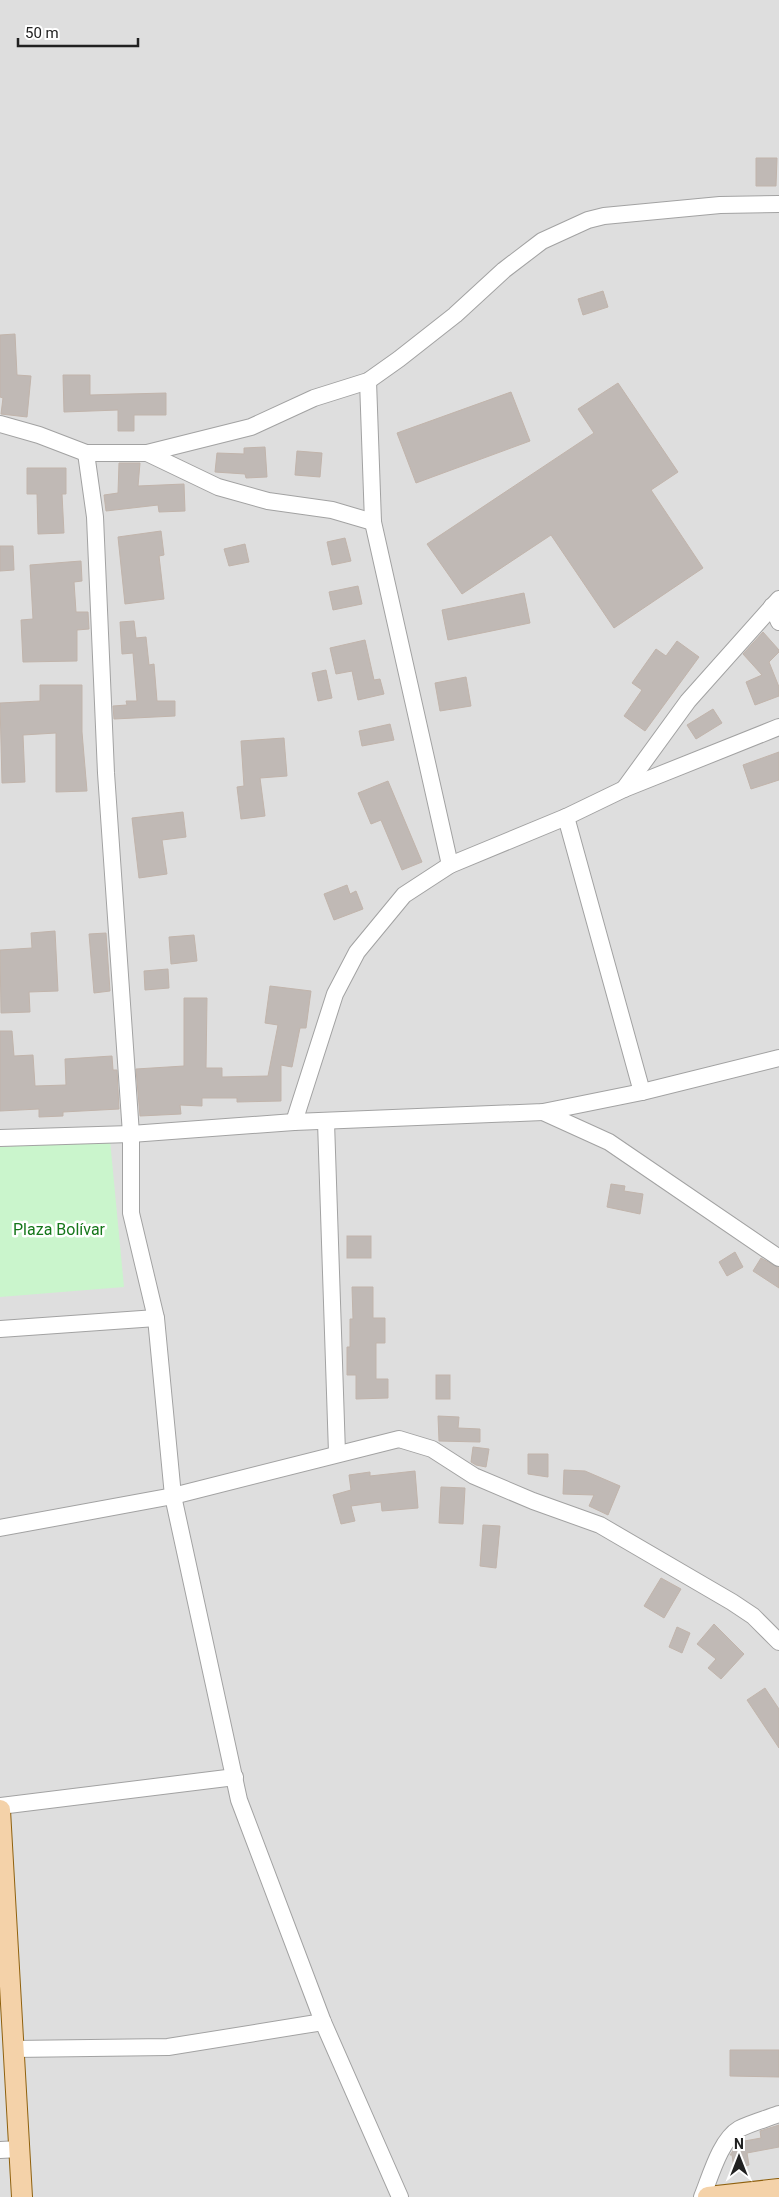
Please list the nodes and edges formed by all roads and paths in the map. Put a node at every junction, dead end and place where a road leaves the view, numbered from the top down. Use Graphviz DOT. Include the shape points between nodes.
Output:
graph roads {
  1 [pos="779,204"];
  2 [pos="368,381"];
  3 [pos="0,424"];
  4 [pos="147,453"];
  5 [pos="86,454"];
  6 [pos="373,522"];
  7 [pos="775,602"];
  8 [pos="779,622"];
  9 [pos="779,727"];
  10 [pos="624,788"];
  11 [pos="566,817"];
  12 [pos="450,865"];
  13 [pos="779,1058"];
  14 [pos="642,1092"];
  15 [pos="543,1112"];
  16 [pos="294,1122"];
  17 [pos="326,1122"];
  18 [pos="131,1134"];
  19 [pos="0,1138"];
  20 [pos="779,1258"];
  21 [pos="156,1318"];
  22 [pos="0,1329"];
  23 [pos="337,1453"];
  24 [pos="173,1496"];
  25 [pos="0,1528"];
  26 [pos="779,1642"];
  27 [pos="235,1777"];
  28 [pos="0,1806"];
  29 [pos="0,1810"];
  30 [pos="2,1879"];
  31 [pos="322,2022"];
  32 [pos="13,2049"];
  33 [pos="779,2114"];
  34 [pos="10,2150"];
  35 [pos="779,2188"];
  36 [pos="759,2194"];
  37 [pos="22,2197"];
  38 [pos="400,2197"];
  39 [pos="702,2197"];
  40 [pos="708,2197"];
  1 -- 2 [label="street" via="720,205 588,220 542,241 504,270 455,315"];
  2 -- 4 [label="street" via="314,398 251,426"];
  2 -- 6 [label="street"];
  3 -- 5 [label="street"];
  4 -- 5 [label="street"];
  4 -- 6 [label="street" via="218,487 268,501 332,510"];
  5 -- 18 [label="street" via="95,517 106,773"];
  6 -- 12 [label="street"];
  7 -- 8 [label="street"];
  7 -- 10 [label="street" via="688,701"];
  9 -- 10 [label="street"];
  10 -- 11 [label="street"];
  11 -- 12 [label="street"];
  11 -- 14 [label="street"];
  12 -- 16 [label="street" via="404,895 357,952 334,994"];
  13 -- 14 [label="street"];
  14 -- 15 [label="street"];
  15 -- 17 [label="street"];
  15 -- 20 [label="street" via="609,1142"];
  16 -- 17 [label="street"];
  16 -- 18 [label="street"];
  17 -- 23 [label="street"];
  18 -- 19 [label="street"];
  18 -- 21 [label="street" via="131,1213"];
  21 -- 22 [label="street"];
  21 -- 24 [label="street"];
  23 -- 24 [label="street"];
  23 -- 26 [label="street" via="400,1439 432,1449 474,1476 600,1525 732,1602 753,1616"];
  24 -- 25 [label="street"];
  24 -- 27 [label="street"];
  27 -- 28 [label="street"];
  27 -- 31 [label="street" via="239,1800"];
  29 -- 30 [label="main road"];
  30 -- 32 [label="main road"];
  31 -- 32 [label="street" via="168,2047"];
  31 -- 38 [label="street"];
  32 -- 34 [label="main road"];
  33 -- 39 [label="street" via="732,2135 723,2147"];
  34 -- 37 [label="main road"];
  35 -- 36 [label="main road"];
  36 -- 40 [label="main road"];
}
